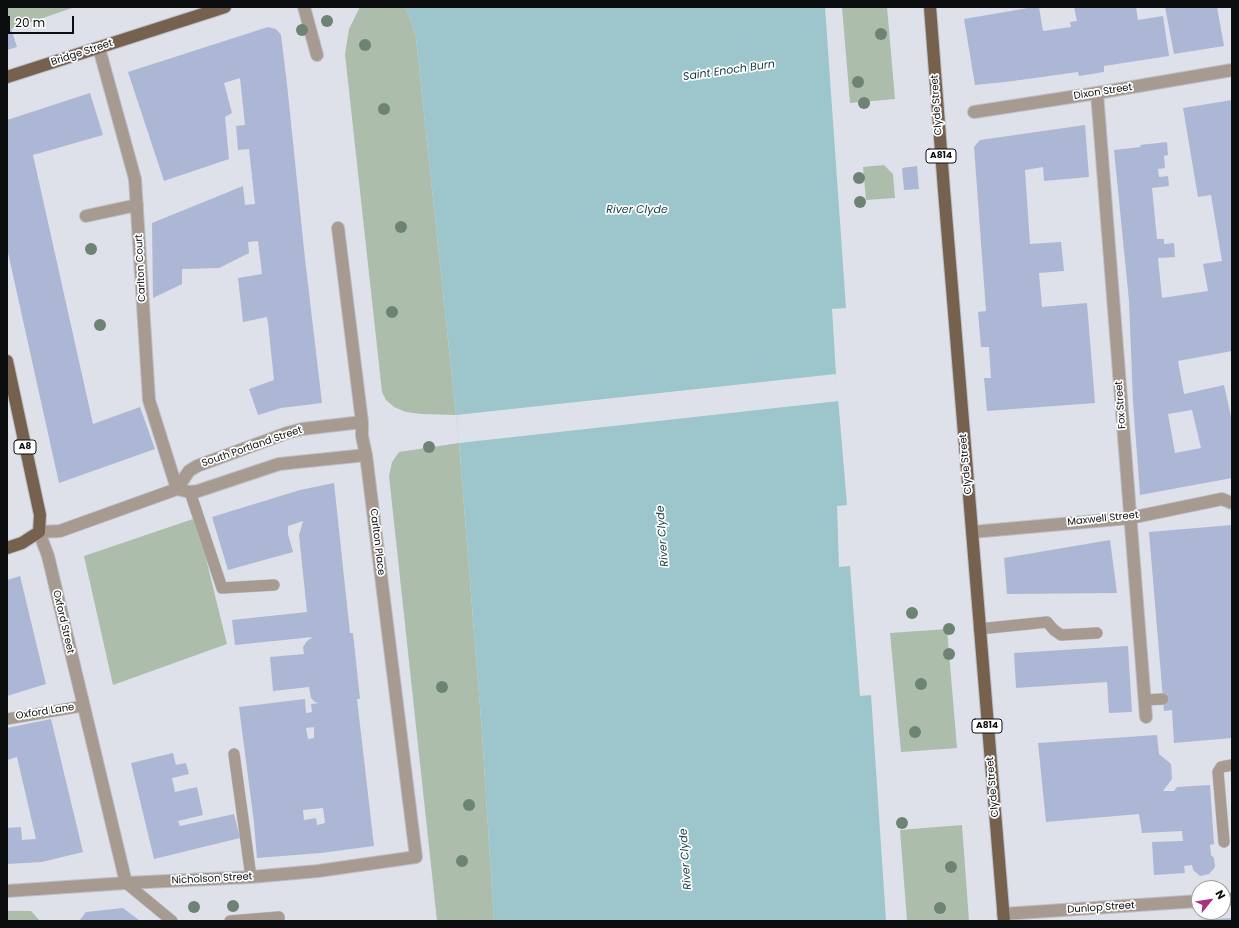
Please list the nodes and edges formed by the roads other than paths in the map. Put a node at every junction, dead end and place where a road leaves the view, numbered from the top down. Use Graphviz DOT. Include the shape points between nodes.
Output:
graph roads {
  1 [pos="225,7"];
  2 [pos="304,7"];
  3 [pos="930,7"];
  4 [pos="99,48"];
  5 [pos="317,55"];
  6 [pos="1232,70"];
  7 [pos="7,78"];
  8 [pos="1097,93"];
  9 [pos="974,112"];
  10 [pos="137,205"];
  11 [pos="86,216"];
  12 [pos="338,228"];
  13 [pos="7,361"];
  14 [pos="362,422"];
  15 [pos="366,455"];
  16 [pos="177,489"];
  17 [pos="190,492"];
  18 [pos="1229,500"];
  19 [pos="1130,518"];
  20 [pos="39,532"];
  21 [pos="972,532"];
  22 [pos="7,548"];
  23 [pos="274,585"];
  24 [pos="979,629"];
  25 [pos="1097,633"];
  26 [pos="1163,699"];
  27 [pos="1144,700"];
  28 [pos="83,706"];
  29 [pos="1146,716"];
  30 [pos="7,719"];
  31 [pos="234,754"];
  32 [pos="1232,765"];
  33 [pos="1224,842"];
  34 [pos="416,857"];
  35 [pos="251,877"];
  36 [pos="126,883"];
  37 [pos="7,891"];
  38 [pos="1191,902"];
  39 [pos="1004,918"];
  40 [pos="172,921"];
  41 [pos="230,921"];
  42 [pos="279,921"];
  1 -- 4 [label="main road, Bridge Street"];
  2 -- 5 [label="street"];
  3 -- 21 [label="main road, Clyde Street / A814"];
  4 -- 7 [label="main road, Bridge Street"];
  4 -- 10 [label="street, Carlton Court" via="136,178"];
  6 -- 8 [label="street, Dixon Street"];
  8 -- 9 [label="street, Dixon Street"];
  8 -- 19 [label="street, Fox Street"];
  10 -- 11 [label="street"];
  10 -- 16 [label="street, Carlton Court" via="149,400"];
  12 -- 14 [label="street, Carlton Place"];
  13 -- 20 [label="main road, Oxford Street / A8" via="40,515"];
  14 -- 15 [label="street, Carlton Place"];
  14 -- 16 [label="street, South Portland Street" via="287,433 197,466 189,471"];
  15 -- 17 [label="street" via="279,464"];
  15 -- 34 [label="street, Carlton Place"];
  16 -- 17 [label="street"];
  16 -- 20 [label="street" via="60,531"];
  17 -- 23 [label="lane" via="222,588"];
  18 -- 19 [label="street, Maxwell Street"];
  19 -- 21 [label="street, Maxwell Street"];
  19 -- 27 [label="street, Fox Street"];
  20 -- 22 [label="main road" via="22,543"];
  20 -- 28 [label="street, Oxford Street" via="48,556"];
  21 -- 24 [label="main road, Clyde Street / A814"];
  24 -- 25 [label="lane" via="1047,622 1061,635"];
  24 -- 39 [label="main road, Clyde Street / A814"];
  26 -- 27 [label="lane"];
  27 -- 29 [label="street, Fox Street"];
  28 -- 30 [label="lane, Oxford Lane"];
  28 -- 36 [label="street, Oxford Street"];
  31 -- 35 [label="lane"];
  32 -- 33 [label="lane" via="1221,767 1218,772"];
  34 -- 35 [label="street, Nicholson Street"];
  35 -- 36 [label="street, Nicholson Street"];
  36 -- 37 [label="street, Nicholson Street"];
  36 -- 40 [label="lane"];
  38 -- 39 [label="street, Dunlop Street"];
  41 -- 42 [label="lane" via="279,917"];
}
